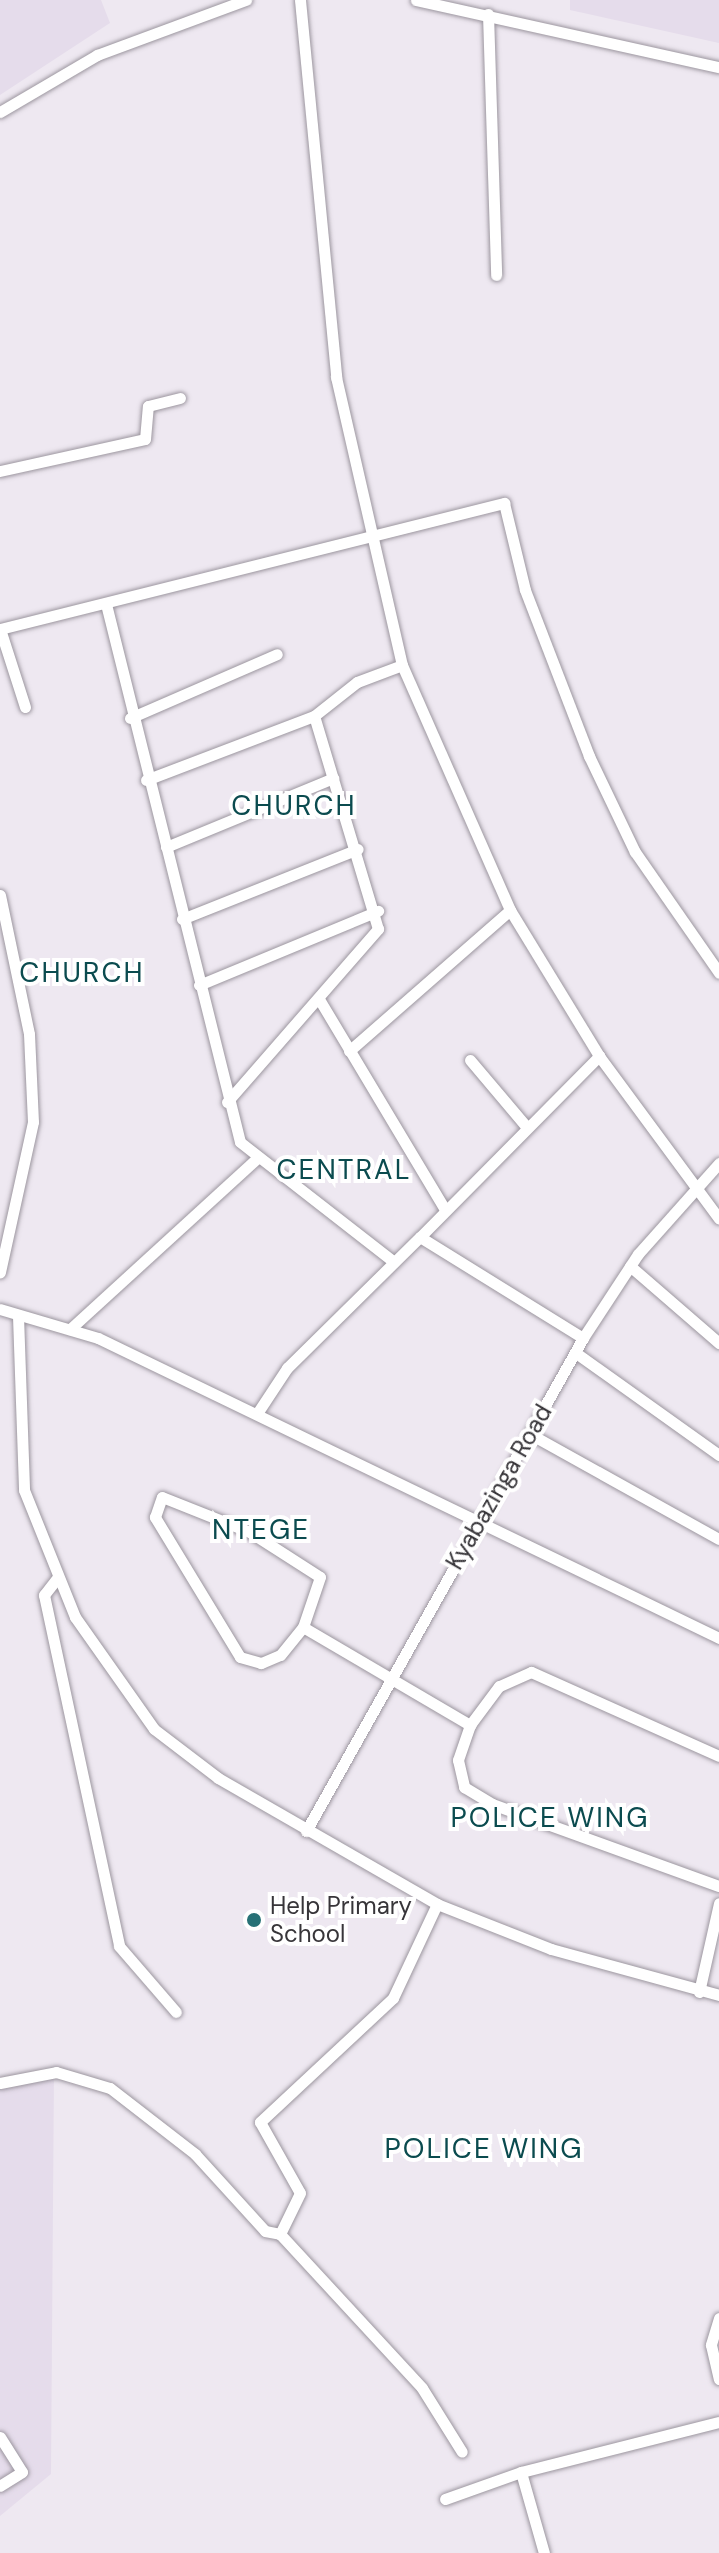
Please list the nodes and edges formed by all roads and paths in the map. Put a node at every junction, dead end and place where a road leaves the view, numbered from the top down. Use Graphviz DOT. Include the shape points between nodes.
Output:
graph roads {
  1 [pos="246,0"];
  2 [pos="300,0"];
  3 [pos="416,0"];
  4 [pos="488,14"];
  5 [pos="719,67"];
  6 [pos="0,112"];
  7 [pos="496,275"];
  8 [pos="180,398"];
  9 [pos="0,471"];
  10 [pos="369,535"];
  11 [pos="106,604"];
  12 [pos="0,629"];
  13 [pos="277,654"];
  14 [pos="402,665"];
  15 [pos="25,707"];
  16 [pos="314,716"];
  17 [pos="130,718"];
  18 [pos="333,778"];
  19 [pos="146,780"];
  20 [pos="166,847"];
  21 [pos="358,849"];
  22 [pos="0,895"];
  23 [pos="510,910"];
  24 [pos="378,911"];
  25 [pos="182,919"];
  26 [pos="719,973"];
  27 [pos="199,985"];
  28 [pos="319,999"];
  29 [pos="349,1051"];
  30 [pos="599,1056"];
  31 [pos="470,1060"];
  32 [pos="227,1102"];
  33 [pos="525,1125"];
  34 [pos="256,1159"];
  35 [pos="719,1163"];
  36 [pos="690,1189"];
  37 [pos="444,1208"];
  38 [pos="719,1219"];
  39 [pos="420,1237"];
  40 [pos="394,1262"];
  41 [pos="630,1266"];
  42 [pos="0,1272"];
  43 [pos="0,1309"];
  44 [pos="18,1316"];
  45 [pos="70,1329"];
  46 [pos="583,1338"];
  47 [pos="719,1343"];
  48 [pos="576,1353"];
  49 [pos="258,1412"];
  50 [pos="530,1434"];
  51 [pos="719,1455"];
  52 [pos="479,1523"];
  53 [pos="719,1539"];
  54 [pos="58,1577"];
  55 [pos="303,1627"];
  56 [pos="719,1638"];
  57 [pos="392,1674"];
  58 [pos="470,1725"];
  59 [pos="719,1756"];
  60 [pos="306,1831"];
  61 [pos="719,1886"];
  62 [pos="719,1903"];
  63 [pos="437,1904"];
  64 [pos="699,1992"];
  65 [pos="719,1995"];
  66 [pos="176,2012"];
  67 [pos="0,2083"];
  68 [pos="280,2234"];
  69 [pos="719,2318"];
  70 [pos="719,2379"];
  71 [pos="719,2422"];
  72 [pos="0,2437"];
  73 [pos="462,2452"];
  74 [pos="521,2472"];
  75 [pos="0,2486"];
  76 [pos="445,2499"];
  77 [pos="544,2553"];
  1 -- 6 [label="street" via="97,55"];
  2 -- 10 [label="street" via="336,377"];
  3 -- 4 [label="street"];
  4 -- 5 [label="street"];
  4 -- 7 [label="street"];
  8 -- 9 [label="street" via="148,406 145,439"];
  10 -- 11 [label="street" via="285,563"];
  10 -- 14 [label="street"];
  10 -- 26 [label="street" via="504,503 525,590 589,756 635,852"];
  11 -- 12 [label="street"];
  11 -- 17 [label="street"];
  12 -- 15 [label="street"];
  13 -- 17 [label="street"];
  14 -- 16 [label="street" via="357,682"];
  14 -- 23 [label="street"];
  16 -- 18 [label="street"];
  16 -- 19 [label="street"];
  17 -- 19 [label="street"];
  18 -- 20 [label="street"];
  18 -- 21 [label="street"];
  19 -- 20 [label="street"];
  20 -- 25 [label="street"];
  21 -- 24 [label="street"];
  21 -- 25 [label="street"];
  22 -- 42 [label="street" via="29,1034 33,1122"];
  23 -- 29 [label="street"];
  23 -- 30 [label="street"];
  24 -- 27 [label="street"];
  24 -- 28 [label="street" via="378,929"];
  25 -- 27 [label="street"];
  27 -- 32 [label="street"];
  28 -- 29 [label="street"];
  28 -- 32 [label="street"];
  29 -- 37 [label="street"];
  30 -- 33 [label="street"];
  30 -- 36 [label="street"];
  31 -- 33 [label="street"];
  32 -- 34 [label="street" via="240,1142"];
  33 -- 37 [label="street"];
  34 -- 40 [label="street"];
  34 -- 45 [label="street"];
  35 -- 36 [label="street, Kyabazinga Road"];
  36 -- 38 [label="street"];
  36 -- 41 [label="street, Kyabazinga Road"];
  37 -- 39 [label="street"];
  39 -- 40 [label="street"];
  39 -- 46 [label="street"];
  40 -- 49 [label="street" via="287,1368"];
  41 -- 46 [label="street, Kyabazinga Road"];
  41 -- 47 [label="street"];
  43 -- 44 [label="street"];
  44 -- 45 [label="street"];
  44 -- 54 [label="street" via="24,1490"];
  45 -- 49 [label="street"];
  46 -- 48 [label="street, Kyabazinga Road"];
  48 -- 50 [label="street, Kyabazinga Road"];
  48 -- 51 [label="street"];
  49 -- 52 [label="street"];
  50 -- 52 [label="street, Kyabazinga Road"];
  50 -- 53 [label="street"];
  52 -- 56 [label="street"];
  52 -- 57 [label="street, Kyabazinga Road"];
  54 -- 60 [label="street" via="115,1682 154,1729"];
  54 -- 66 [label="street" via="44,1595 119,1946"];
  55 -- 55 [label="street" via="272,1660 240,1657 155,1517 154,1503 183,1500 317,1575 322,1584"];
  55 -- 57 [label="street"];
  57 -- 58 [label="street"];
  57 -- 60 [label="street, Kyabazinga Road"];
  58 -- 59 [label="street" via="506,1679 531,1672"];
  58 -- 61 [label="street" via="459,1776 476,1796"];
  60 -- 63 [label="street"];
  62 -- 64 [label="street"];
  63 -- 64 [label="street" via="551,1949"];
  63 -- 68 [label="street" via="381,2013 262,2118 263,2134 300,2193"];
  64 -- 65 [label="street"];
  67 -- 68 [label="street" via="56,2072 110,2088 195,2154 265,2231"];
  68 -- 73 [label="street" via="422,2388"];
  69 -- 70 [label="street" via="711,2345"];
  71 -- 74 [label="street"];
  72 -- 75 [label="street" via="22,2472"];
  74 -- 76 [label="street"];
  74 -- 77 [label="street"];
}
